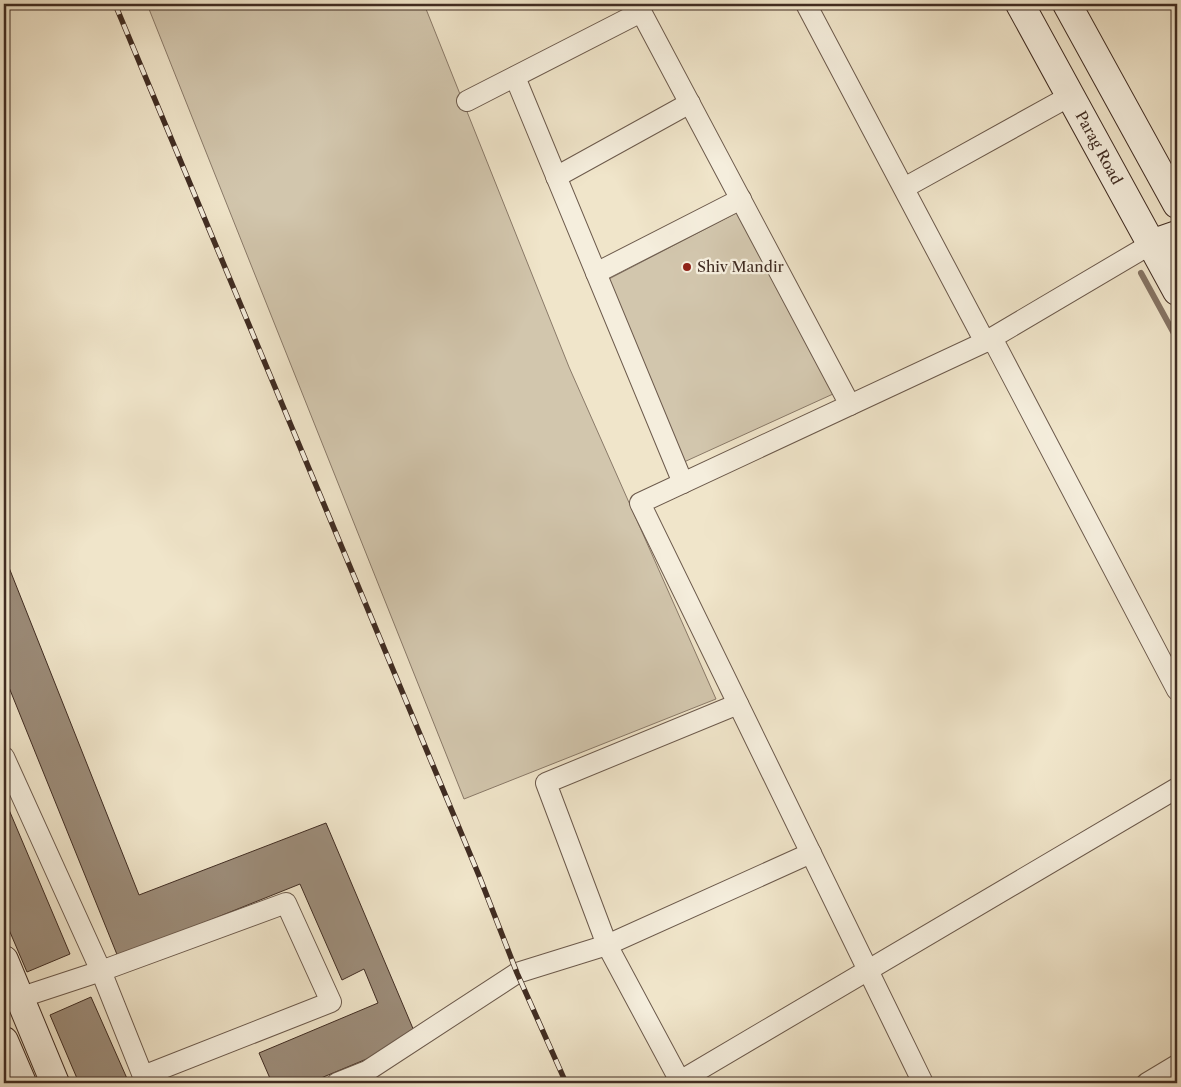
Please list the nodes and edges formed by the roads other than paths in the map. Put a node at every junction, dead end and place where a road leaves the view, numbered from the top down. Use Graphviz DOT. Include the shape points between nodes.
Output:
graph roads {
  1 [pos="806,4"];
  2 [pos="1020,4"];
  3 [pos="1067,4"];
  4 [pos="639,8"];
  5 [pos="514,77"];
  6 [pos="1070,96"];
  7 [pos="467,101"];
  8 [pos="690,103"];
  9 [pos="556,177"];
  10 [pos="904,188"];
  11 [pos="740,199"];
  12 [pos="1176,200"];
  13 [pos="1177,235"];
  14 [pos="1151,244"];
  15 [pos="596,273"];
  16 [pos="1177,291"];
  17 [pos="989,340"];
  18 [pos="850,406"];
  19 [pos="683,483"];
  20 [pos="1177,690"];
  21 [pos="738,704"];
  22 [pos="4,757"];
  23 [pos="1177,788"];
  24 [pos="810,853"];
  25 [pos="607,945"];
  26 [pos="4,960"];
  27 [pos="101,971"];
  28 [pos="868,971"];
  29 [pos="18,998"];
  30 [pos="4,1041"];
  31 [pos="1177,1065"];
  32 [pos="680,1082"];
  33 [pos="22,1083"];
  34 [pos="55,1083"];
  35 [pos="338,1083"];
  36 [pos="923,1083"];
  37 [pos="1147,1083"];
  1 -- 10 [label="street"];
  2 -- 6 [label="street, Parag Road"];
  3 -- 12 [label="street"];
  4 -- 5 [label="street"];
  4 -- 8 [label="street"];
  5 -- 7 [label="street"];
  5 -- 9 [label="street"];
  6 -- 10 [label="street"];
  6 -- 14 [label="street, Parag Road"];
  8 -- 9 [label="street"];
  8 -- 11 [label="street"];
  9 -- 15 [label="street"];
  10 -- 17 [label="street"];
  11 -- 15 [label="street"];
  11 -- 18 [label="street"];
  12 -- 14 [label="street"];
  13 -- 14 [label="street"];
  14 -- 16 [label="street, Parag Road"];
  14 -- 17 [label="street"];
  15 -- 19 [label="street"];
  17 -- 18 [label="street"];
  17 -- 20 [label="street"];
  18 -- 19 [label="street"];
  19 -- 21 [label="street" via="640,503"];
  21 -- 24 [label="street"];
  21 -- 25 [label="street" via="546,783"];
  22 -- 27 [label="street"];
  23 -- 28 [label="street"];
  24 -- 25 [label="street"];
  24 -- 28 [label="street"];
  25 -- 32 [label="street"];
  25 -- 35 [label="street" via="517,974 367,1071"];
  26 -- 29 [label="street"];
  27 -- 27 [label="street" via="286,903 331,1002 142,1076"];
  27 -- 29 [label="street"];
  28 -- 32 [label="street"];
  28 -- 36 [label="street"];
  29 -- 34 [label="street"];
  30 -- 33 [label="street"];
  31 -- 37 [label="street"];
}
